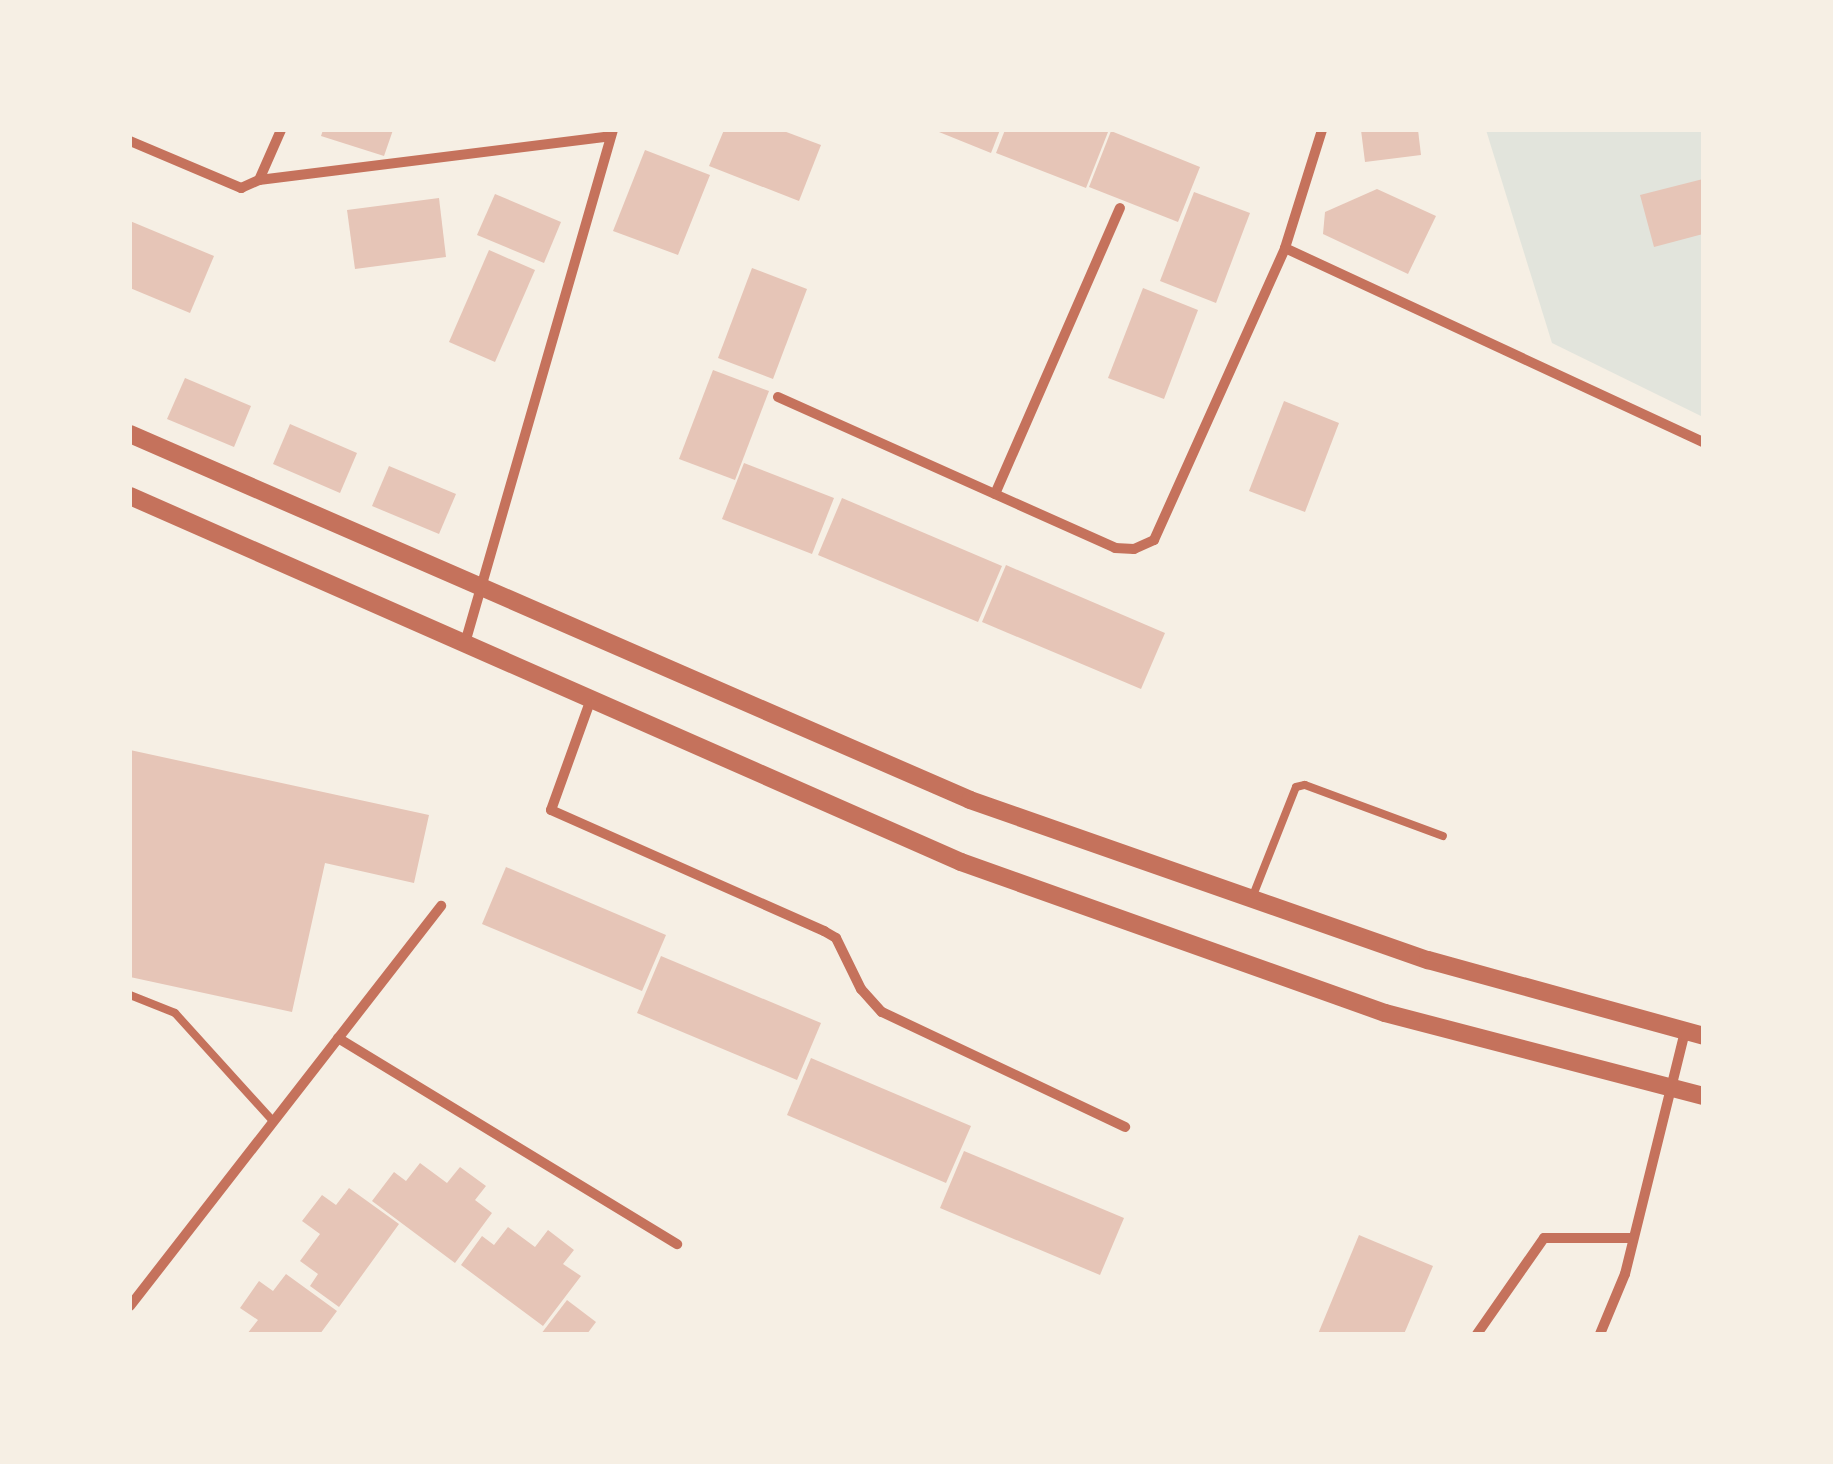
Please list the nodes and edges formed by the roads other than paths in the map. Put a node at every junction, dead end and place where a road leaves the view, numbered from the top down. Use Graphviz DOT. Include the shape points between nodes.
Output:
graph roads {
  1 [pos="281,130"];
  2 [pos="1322,130"];
  3 [pos="612,133"];
  4 [pos="130,141"];
  5 [pos="259,180"];
  6 [pos="1120,208"];
  7 [pos="1285,248"];
  8 [pos="778,397"];
  9 [pos="130,434"];
  10 [pos="1703,442"];
  11 [pos="995,494"];
  12 [pos="130,496"];
  13 [pos="482,588"];
  14 [pos="465,643"];
  15 [pos="591,698"];
  16 [pos="1443,836"];
  17 [pos="1252,898"];
  18 [pos="441,906"];
  19 [pos="130,995"];
  20 [pos="1694,1033"];
  21 [pos="338,1038"];
  22 [pos="1670,1088"];
  23 [pos="1703,1096"];
  24 [pos="273,1121"];
  25 [pos="1124,1127"];
  26 [pos="1633,1238"];
  27 [pos="677,1244"];
  28 [pos="130,1306"];
  29 [pos="1477,1334"];
  30 [pos="1600,1334"];
  1 -- 5 [label="street"];
  2 -- 7 [label="street"];
  3 -- 5 [label="street"];
  3 -- 13 [label="street"];
  4 -- 5 [label="street" via="242,188"];
  6 -- 11 [label="street"];
  7 -- 10 [label="street"];
  7 -- 11 [label="street" via="1154,540 1115,548"];
  8 -- 11 [label="street"];
  9 -- 13 [label="street"];
  12 -- 14 [label="street"];
  13 -- 14 [label="street"];
  13 -- 17 [label="street" via="970,800"];
  14 -- 15 [label="street"];
  15 -- 22 [label="street" via="979,869 1385,1013"];
  15 -- 25 [label="street" via="550,810 836,938 860,989 882,1012"];
  16 -- 17 [label="lane" via="1296,787"];
  17 -- 20 [label="street" via="1428,960"];
  18 -- 21 [label="street"];
  19 -- 24 [label="lane" via="175,1013"];
  20 -- 22 [label="street"];
  21 -- 24 [label="street"];
  21 -- 27 [label="street"];
  22 -- 23 [label="street"];
  22 -- 26 [label="street"];
  24 -- 28 [label="street"];
  26 -- 29 [label="street" via="1544,1238"];
  26 -- 30 [label="street" via="1626,1274"];
}
